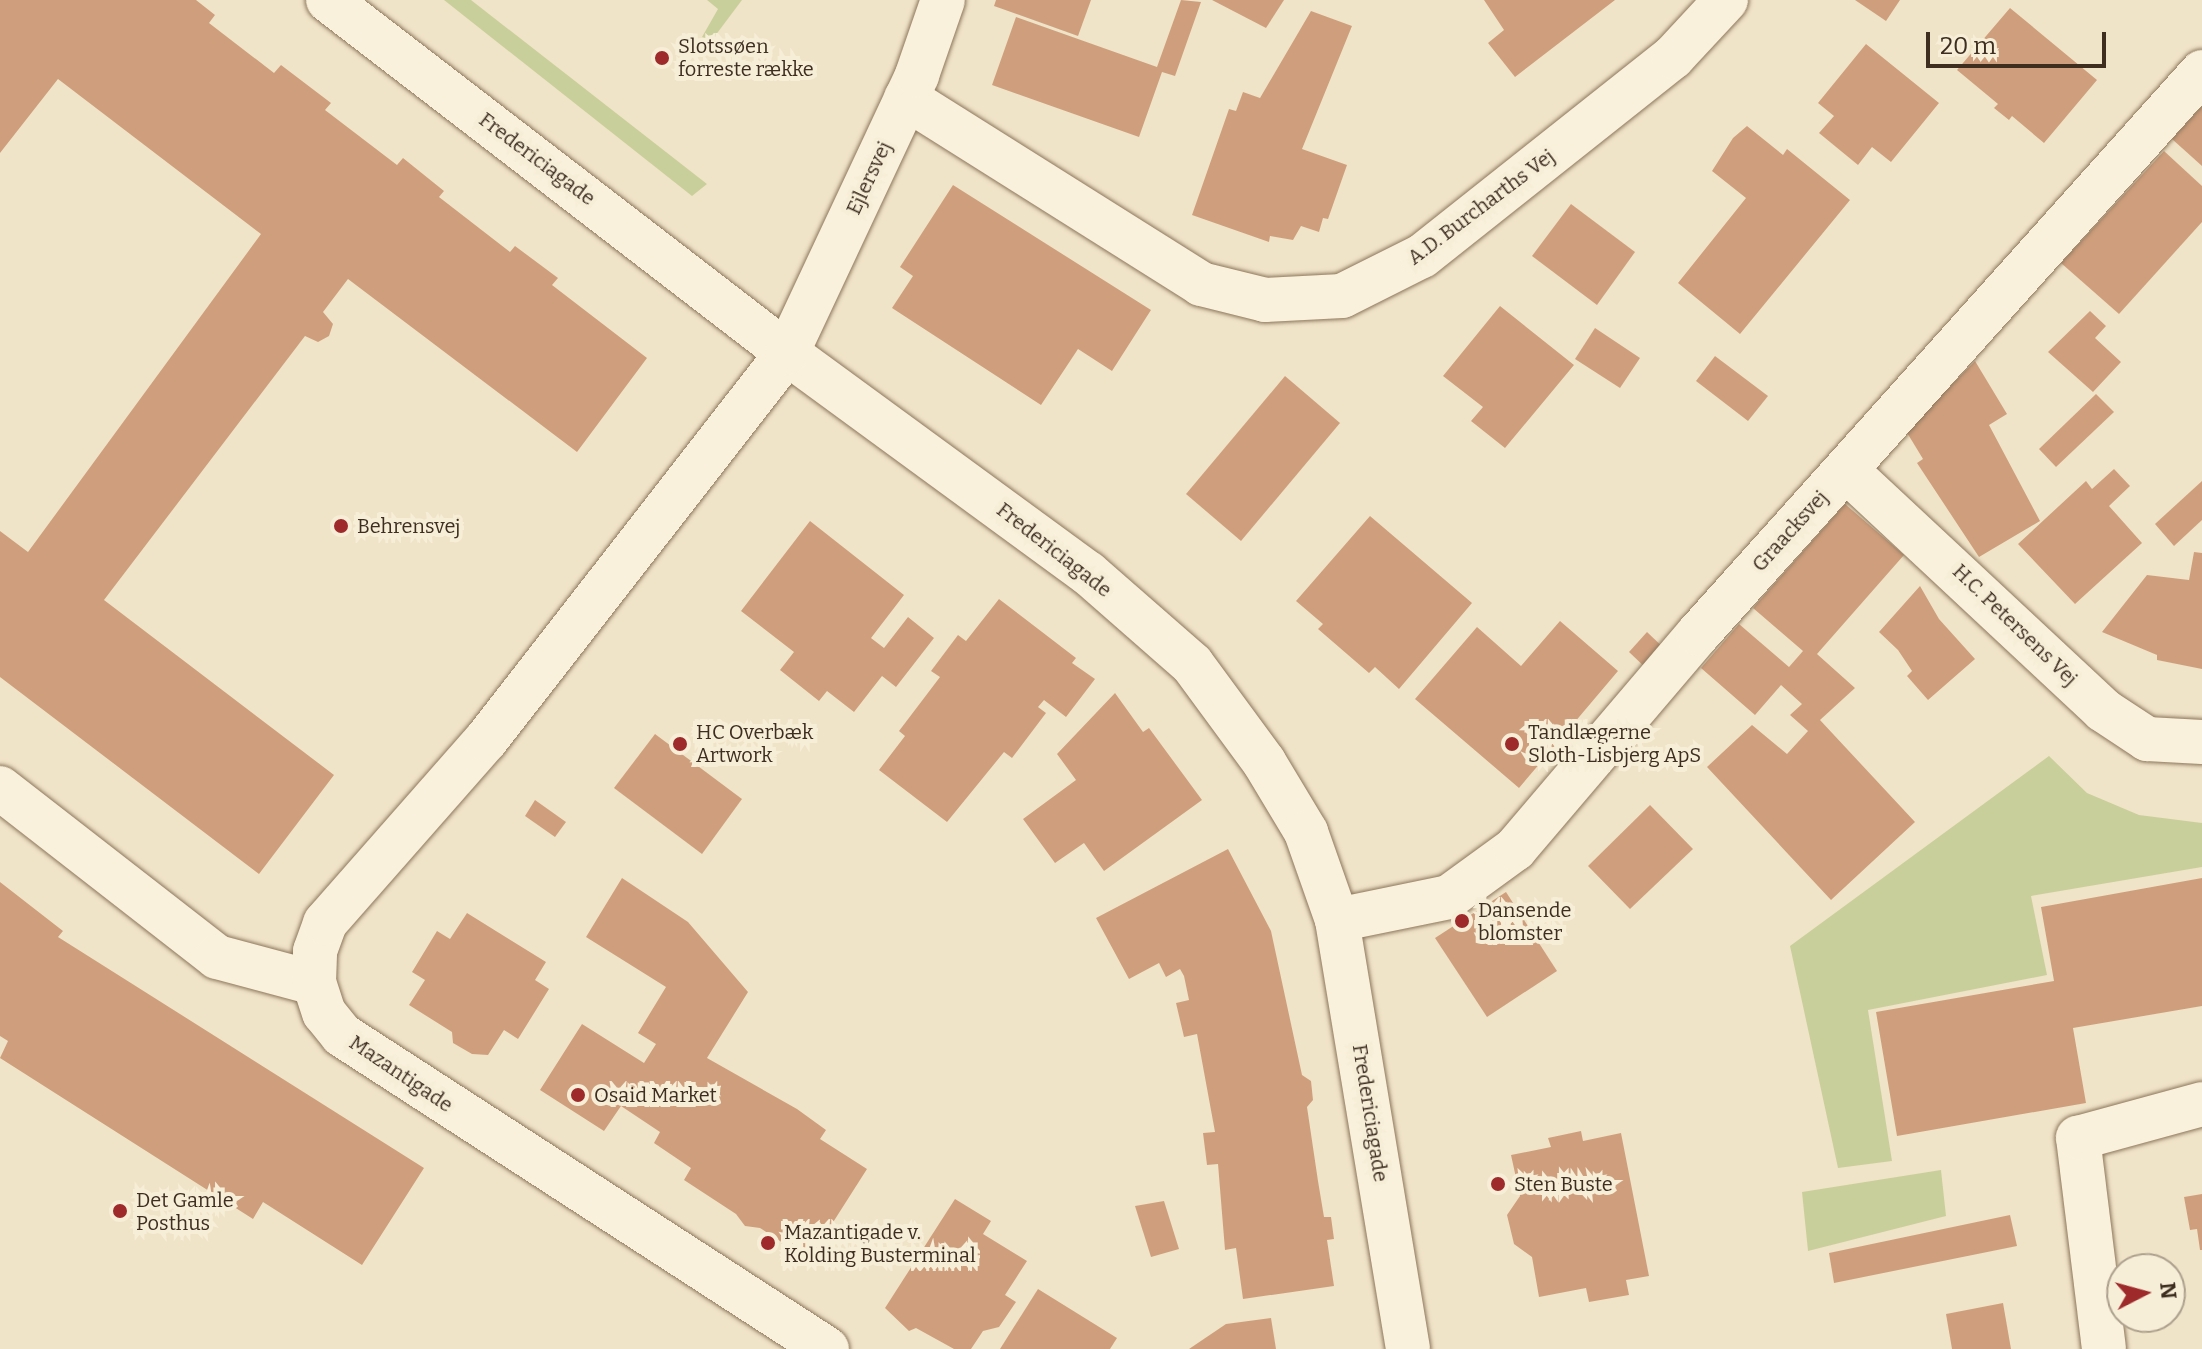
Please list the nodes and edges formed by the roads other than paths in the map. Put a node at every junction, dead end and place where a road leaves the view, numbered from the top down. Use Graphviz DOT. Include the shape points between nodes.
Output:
graph roads {
  1 [pos="328,0"];
  2 [pos="943,0"];
  3 [pos="1726,0"];
  4 [pos="2202,72"];
  5 [pos="906,98"];
  6 [pos="787,353"];
  7 [pos="1846,470"];
  8 [pos="2202,742"];
  9 [pos="0,788"];
  10 [pos="1337,920"];
  11 [pos="314,983"];
  12 [pos="2202,1104"];
  13 [pos="827,1349"];
  14 [pos="1408,1349"];
  15 [pos="2104,1349"];
  1 -- 6 [label="street, Fredericiagade"];
  2 -- 5 [label="street, Ejlersvej"];
  3 -- 5 [label="street, A.D. Burcharths Vej" via="1673,57 1422,256 1342,296 1265,300 1201,284"];
  4 -- 7 [label="street, Graacksvej"];
  5 -- 6 [label="street, Ejlersvej"];
  6 -- 10 [label="street, Fredericiagade" via="1088,573 1192,664 1264,762 1306,832"];
  6 -- 11 [label="street" via="486,740 325,923 315,951"];
  7 -- 8 [label="street, H.C. Petersens Vej" via="2103,710 2147,739"];
  7 -- 10 [label="street, Graacksvej" via="1515,849 1449,897"];
  9 -- 11 [label="street" via="217,957"];
  10 -- 14 [label="street, Fredericiagade"];
  11 -- 13 [label="street, Mazantigade" via="324,1013 342,1035"];
  12 -- 15 [label="street" via="2078,1138"];
}
